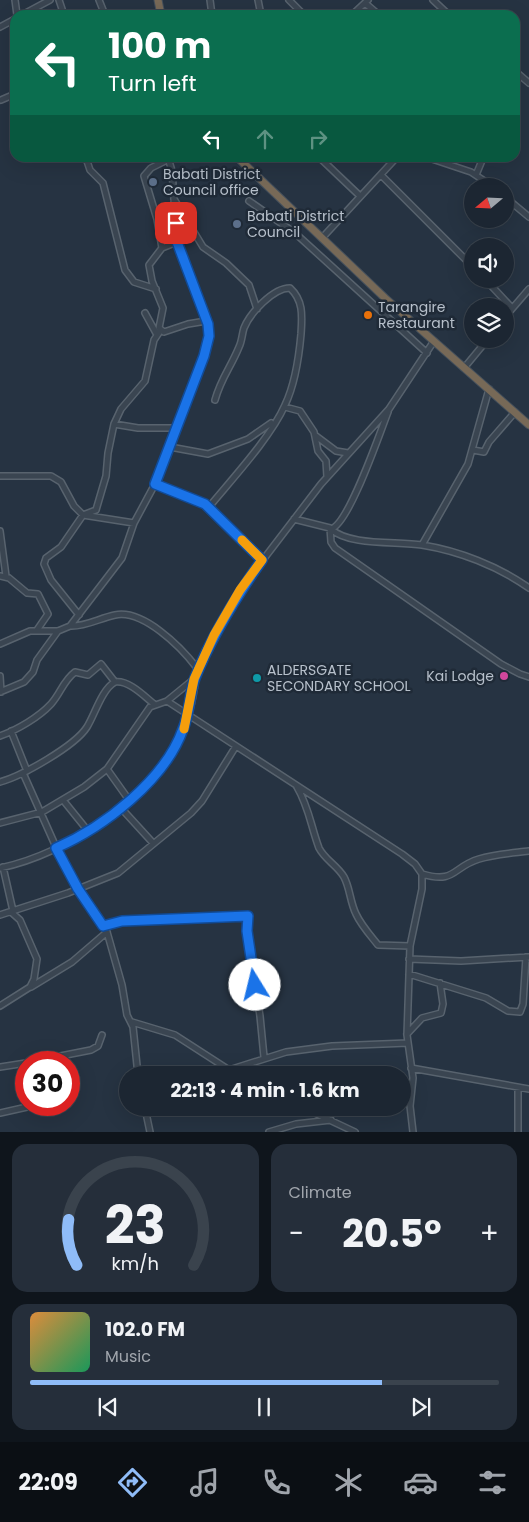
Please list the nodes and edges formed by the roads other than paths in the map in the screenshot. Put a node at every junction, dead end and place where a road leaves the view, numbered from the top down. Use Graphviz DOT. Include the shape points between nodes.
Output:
graph roads {
  1 [pos="50,0"];
  2 [pos="290,0"];
  3 [pos="433,0"];
  4 [pos="367,1"];
  5 [pos="31,10"];
  6 [pos="299,10"];
  7 [pos="357,10"];
  8 [pos="442,10"];
  9 [pos="87,162"];
  10 [pos="162,162"];
  11 [pos="169,162"];
  12 [pos="242,162"];
  13 [pos="324,162"];
  14 [pos="440,162"];
  15 [pos="481,162"];
  16 [pos="391,163"];
  17 [pos="381,175"];
  18 [pos="476,175"];
  19 [pos="480,178"];
  20 [pos="360,196"];
  21 [pos="173,198"];
  22 [pos="249,201"];
  23 [pos="514,204"];
  24 [pos="529,217"];
  25 [pos="322,238"];
  26 [pos="177,242"];
  27 [pos="162,248"];
  28 [pos="464,258"];
  29 [pos="493,288"];
  30 [pos="156,289"];
  31 [pos="529,289"];
  32 [pos="503,298"];
  33 [pos="514,306"];
  34 [pos="257,309"];
  35 [pos="144,313"];
  36 [pos="206,321"];
  37 [pos="158,332"];
  38 [pos="434,341"];
  39 [pos="481,348"];
  40 [pos="427,353"];
  41 [pos="464,368"];
  42 [pos="489,390"];
  43 [pos="215,400"];
  44 [pos="285,407"];
  45 [pos="389,409"];
  46 [pos="515,412"];
  47 [pos="276,419"];
  48 [pos="114,424"];
  49 [pos="529,425"];
  50 [pos="176,428"];
  51 [pos="316,436"];
  52 [pos="170,447"];
  53 [pos="473,450"];
  54 [pos="348,453"];
  55 [pos="0,476"];
  56 [pos="328,477"];
  57 [pos="155,484"];
  58 [pos="209,507"];
  59 [pos="83,515"];
  60 [pos="294,519"];
  61 [pos="134,523"];
  62 [pos="331,529"];
  63 [pos="0,531"];
  64 [pos="422,545"];
  65 [pos="262,560"];
  66 [pos="3,576"];
  67 [pos="529,588"];
  68 [pos="79,615"];
  69 [pos="70,626"];
  70 [pos="37,630"];
  71 [pos="58,631"];
  72 [pos="0,644"];
  73 [pos="0,676"];
  74 [pos="529,677"];
  75 [pos="194,679"];
  76 [pos="116,682"];
  77 [pos="1,692"];
  78 [pos="167,702"];
  79 [pos="154,704"];
  80 [pos="189,713"];
  81 [pos="11,731"];
  82 [pos="0,736"];
  83 [pos="236,746"];
  84 [pos="106,769"];
  85 [pos="25,772"];
  86 [pos="0,782"];
  87 [pos="295,785"];
  88 [pos="63,800"];
  89 [pos="129,800"];
  90 [pos="121,808"];
  91 [pos="42,812"];
  92 [pos="0,823"];
  93 [pos="88,831"];
  94 [pos="153,843"];
  95 [pos="56,848"];
  96 [pos="529,851"];
  97 [pos="2,867"];
  98 [pos="422,874"];
  99 [pos="78,889"];
  100 [pos="12,911"];
  101 [pos="0,915"];
  102 [pos="103,926"];
  103 [pos="107,932"];
  104 [pos="410,946"];
  105 [pos="527,957"];
  106 [pos="409,958"];
  107 [pos="409,974"];
  108 [pos="440,983"];
  109 [pos="30,987"];
  110 [pos="0,1006"];
  111 [pos="132,1022"];
  112 [pos="102,1035"];
  113 [pos="407,1035"];
  114 [pos="408,1043"];
  115 [pos="80,1052"];
  116 [pos="264,1057"];
  117 [pos="15,1065"];
  118 [pos="137,1066"];
  119 [pos="223,1066"];
  120 [pos="240,1066"];
  121 [pos="411,1066"];
  122 [pos="0,1067"];
  123 [pos="411,1068"];
  124 [pos="518,1088"];
  125 [pos="529,1090"];
  126 [pos="411,1099"];
  127 [pos="15,1110"];
  128 [pos="0,1113"];
  129 [pos="411,1115"];
  130 [pos="147,1116"];
  131 [pos="322,1116"];
  132 [pos="331,1120"];
  133 [pos="150,1132"];
  134 [pos="269,1132"];
  135 [pos="355,1132"];
  136 [pos="413,1132"];
  137 [pos="518,1132"];
  1 -- 5 [label="street"];
  2 -- 6 [label="street"];
  3 -- 8 [label="street"];
  4 -- 7 [label="street"];
  9 -- 30 [label="street" via="90,170 103,183 125,270 134,282"];
  10 -- 27 [label="street" via="144,176"];
  11 -- 21 [label="street"];
  12 -- 25 [label="highway"];
  13 -- 20 [label="street"];
  14 -- 18 [label="street"];
  15 -- 18 [label="street"];
  16 -- 17 [label="street"];
  17 -- 20 [label="street"];
  17 -- 28 [label="street"];
  18 -- 19 [label="street"];
  20 -- 25 [label="street"];
  21 -- 26 [label="street"];
  21 -- 34 [label="street" via="203,247 250,285"];
  22 -- 40 [label="street" via="294,233"];
  23 -- 24 [label="street"];
  25 -- 38 [label="highway"];
  26 -- 27 [label="street"];
  26 -- 36 [label="street"];
  27 -- 30 [label="street" via="149,265"];
  29 -- 32 [label="street"];
  30 -- 37 [label="street" via="163,308"];
  31 -- 33 [label="street"];
  34 -- 43 [label="street" via="245,326 240,346 225,371"];
  34 -- 44 [label="street" via="285,288 290,288 299,301 302,313 299,357"];
  35 -- 37 [label="street"];
  36 -- 37 [label="street"];
  36 -- 50 [label="street" via="208,345"];
  37 -- 48 [label="street" via="145,381 121,408"];
  38 -- 40 [label="street"];
  38 -- 41 [label="highway"];
  39 -- 41 [label="street"];
  40 -- 45 [label="street"];
  41 -- 42 [label="highway"];
  42 -- 46 [label="highway"];
  42 -- 53 [label="street"];
  44 -- 47 [label="street"];
  44 -- 51 [label="street" via="301,412"];
  45 -- 54 [label="street"];
  45 -- 62 [label="street" via="360,482 339,523"];
  46 -- 49 [label="highway"];
  46 -- 53 [label="street" via="484,452"];
  47 -- 52 [label="street" via="248,439 208,454"];
  47 -- 58 [label="street"];
  48 -- 50 [label="street"];
  48 -- 59 [label="street" via="106,476 96,511"];
  50 -- 52 [label="street"];
  51 -- 54 [label="street" via="336,451"];
  51 -- 56 [label="street" via="317,448 326,461"];
  52 -- 57 [label="street"];
  53 -- 64 [label="street" via="461,479"];
  54 -- 56 [label="street"];
  55 -- 59 [label="street" via="42,474 56,478"];
  56 -- 60 [label="street"];
  57 -- 58 [label="street"];
  57 -- 61 [label="street"];
  58 -- 65 [label="street"];
  59 -- 61 [label="street"];
  59 -- 68 [label="street" via="61,547 46,558 44,564 51,580"];
  60 -- 62 [label="street"];
  60 -- 65 [label="street"];
  61 -- 68 [label="street" via="122,558"];
  62 -- 64 [label="street" via="344,537"];
  62 -- 74 [label="street" via="335,548 502,664"];
  63 -- 66 [label="street"];
  64 -- 67 [label="street" via="487,564"];
  65 -- 75 [label="street" via="224,616"];
  66 -- 70 [label="street" via="27,593 38,594 43,600 48,614"];
  68 -- 69 [label="street"];
  69 -- 71 [label="street"];
  69 -- 75 [label="street" via="116,614 141,618 196,665"];
  70 -- 71 [label="street"];
  70 -- 72 [label="street"];
  71 -- 77 [label="street" via="24,682"];
  73 -- 77 [label="street"];
  75 -- 78 [label="street"];
  75 -- 80 [label="street"];
  76 -- 79 [label="street" via="132,686"];
  76 -- 81 [label="street" via="101,664 88,674 75,672 63,683 51,704"];
  76 -- 85 [label="street" via="107,690 81,734"];
  78 -- 79 [label="street"];
  78 -- 80 [label="street"];
  79 -- 84 [label="street"];
  80 -- 83 [label="street"];
  80 -- 89 [label="street" via="168,758"];
  81 -- 82 [label="street"];
  81 -- 85 [label="street"];
  83 -- 87 [label="street"];
  83 -- 94 [label="street" via="202,801"];
  84 -- 88 [label="street"];
  84 -- 89 [label="street"];
  85 -- 86 [label="street"];
  85 -- 91 [label="street"];
  87 -- 98 [label="street" via="402,854"];
  87 -- 104 [label="street" via="308,806 320,850 345,879 363,927 378,945"];
  88 -- 91 [label="street"];
  88 -- 93 [label="street"];
  89 -- 90 [label="street"];
  90 -- 93 [label="street"];
  90 -- 94 [label="street"];
  91 -- 92 [label="street"];
  91 -- 95 [label="street"];
  93 -- 95 [label="street"];
  94 -- 99 [label="street" via="118,872"];
  95 -- 97 [label="street"];
  95 -- 99 [label="street"];
  96 -- 98 [label="street" via="477,860 441,879"];
  97 -- 100 [label="street"];
  98 -- 104 [label="street"];
  99 -- 100 [label="street"];
  99 -- 102 [label="street"];
  100 -- 101 [label="street"];
  100 -- 109 [label="street" via="20,920 37,962"];
  102 -- 103 [label="street"];
  102 -- 116 [label="street" via="122,921 248,916 247,931"];
  103 -- 109 [label="street" via="72,962"];
  103 -- 111 [label="street" via="127,1015"];
  104 -- 106 [label="street"];
  105 -- 106 [label="street" via="462,961"];
  105 -- 108 [label="street" via="520,1012 508,1011 486,998"];
  106 -- 107 [label="street"];
  107 -- 108 [label="street"];
  107 -- 113 [label="street"];
  108 -- 113 [label="street" via="441,1013 422,1018"];
  109 -- 110 [label="street"];
  111 -- 118 [label="street"];
  111 -- 119 [label="street" via="175,1035"];
  112 -- 115 [label="street" via="98,1046"];
  113 -- 114 [label="street"];
  114 -- 116 [label="street" via="313,1048"];
  114 -- 121 [label="street"];
  116 -- 120 [label="street"];
  117 -- 122 [label="street"];
  123 -- 124 [label="street"];
  123 -- 126 [label="street"];
  124 -- 125 [label="street"];
  124 -- 137 [label="street"];
  127 -- 128 [label="street"];
  129 -- 136 [label="street"];
  130 -- 133 [label="street"];
  131 -- 132 [label="street"];
  132 -- 134 [label="street" via="296,1124"];
  132 -- 135 [label="street"];
}
